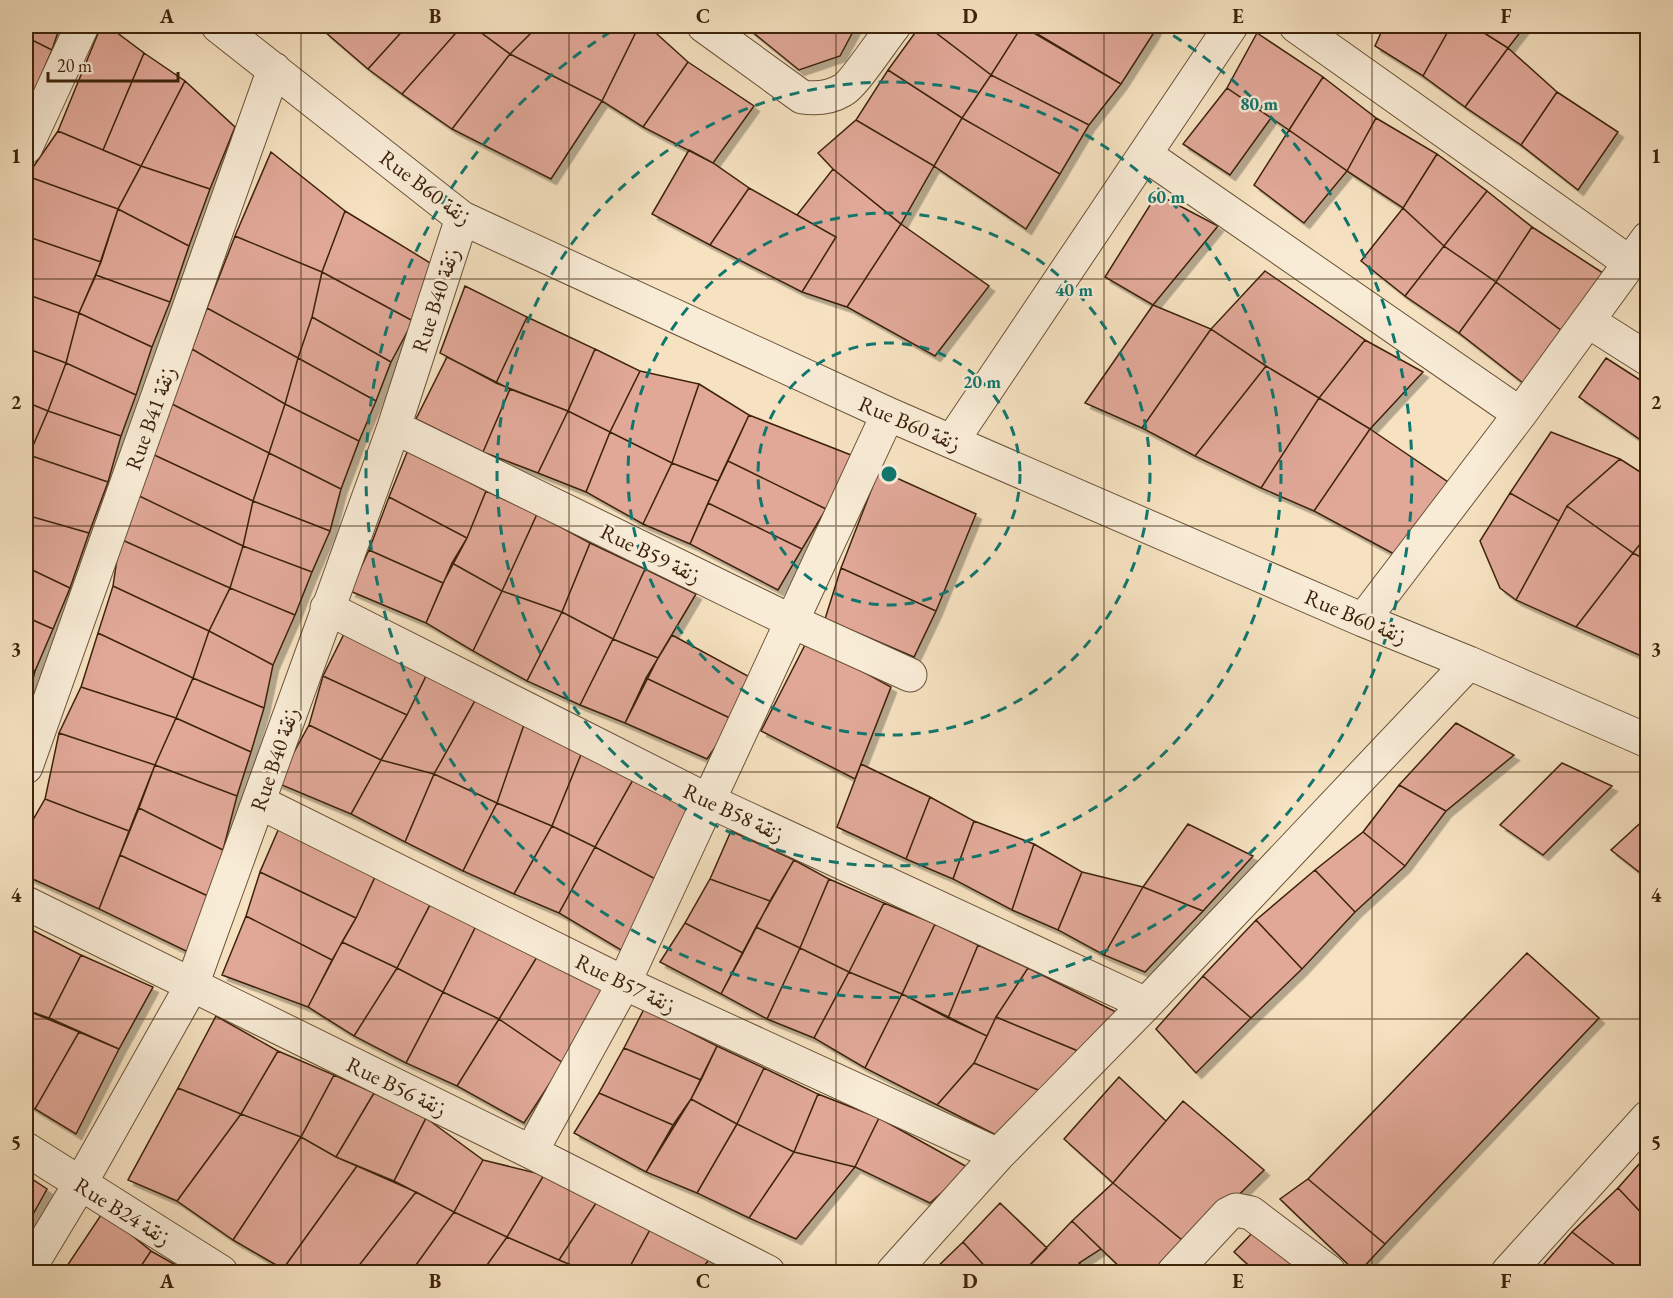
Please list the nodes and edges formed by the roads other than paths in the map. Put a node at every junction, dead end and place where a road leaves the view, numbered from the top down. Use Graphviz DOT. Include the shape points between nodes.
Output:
graph roads {
  1 [pos="82,26"];
  2 [pos="218,26"];
  3 [pos="704,26"];
  4 [pos="894,26"];
  5 [pos="1231,26"];
  6 [pos="1296,26"];
  7 [pos="274,69"];
  8 [pos="26,147"];
  9 [pos="1146,155"];
  10 [pos="462,218"];
  11 [pos="1639,250"];
  12 [pos="1588,321"];
  13 [pos="1647,359"];
  14 [pos="888,414"];
  15 [pos="1520,414"];
  16 [pos="394,427"];
  17 [pos="952,441"];
  18 [pos="327,608"];
  19 [pos="1363,620"];
  20 [pos="791,621"];
  21 [pos="1469,663"];
  22 [pos="910,675"];
  23 [pos="1647,741"];
  24 [pos="26,767"];
  25 [pos="709,801"];
  26 [pos="259,802"];
  27 [pos="26,903"];
  28 [pos="624,983"];
  29 [pos="192,986"];
  30 [pos="1146,1004"];
  31 [pos="1647,1118"];
  32 [pos="26,1149"];
  33 [pos="531,1152"];
  34 [pos="998,1155"];
  35 [pos="80,1184"];
  36 [pos="727,1263"];
  37 [pos="27,1272"];
  38 [pos="221,1272"];
  39 [pos="768,1272"];
  40 [pos="893,1272"];
  41 [pos="1174,1272"];
  42 [pos="1329,1272"];
  43 [pos="1508,1272"];
  1 -- 8 [label="street"];
  2 -- 7 [label="street, Rue B60 زنقة"];
  3 -- 4 [label="street" via="802,98 816,99 846,89"];
  5 -- 9 [label="street"];
  6 -- 11 [label="street"];
  7 -- 10 [label="street, Rue B60 زنقة"];
  7 -- 24 [label="street, Rue B41 زنقة"];
  9 -- 15 [label="street"];
  9 -- 17 [label="street"];
  10 -- 14 [label="street, Rue B60 زنقة"];
  10 -- 16 [label="street, Rue B40 زنقة"];
  11 -- 12 [label="street"];
  12 -- 13 [label="street"];
  12 -- 15 [label="street"];
  14 -- 17 [label="street, Rue B60 زنقة"];
  14 -- 20 [label="street"];
  15 -- 19 [label="street"];
  16 -- 18 [label="street, Rue B40 زنقة"];
  16 -- 20 [label="street, Rue B59 زنقة"];
  17 -- 19 [label="street, Rue B60 زنقة"];
  18 -- 25 [label="street, Rue B58 زنقة"];
  18 -- 26 [label="street, Rue B40 زنقة"];
  19 -- 21 [label="street, Rue B60 زنقة"];
  20 -- 22 [label="street, Rue B59 زنقة"];
  20 -- 25 [label="street"];
  21 -- 23 [label="street, Rue B60 زنقة"];
  21 -- 30 [label="street"];
  25 -- 28 [label="street"];
  25 -- 30 [label="street, Rue B58 زنقة"];
  26 -- 28 [label="street, Rue B57 زنقة"];
  26 -- 29 [label="street, Rue B40 زنقة"];
  27 -- 29 [label="street, Rue B56 زنقة"];
  28 -- 33 [label="street"];
  28 -- 34 [label="street, Rue B57 زنقة"];
  29 -- 33 [label="street, Rue B56 زنقة"];
  29 -- 35 [label="street, Rue B40 زنقة"];
  30 -- 34 [label="street"];
  31 -- 43 [label="street"];
  32 -- 35 [label="street, Rue B24 زنقة"];
  33 -- 36 [label="street, Rue B56 زنقة"];
  34 -- 40 [label="street"];
  35 -- 37 [label="street, Rue B40 زنقة"];
  35 -- 38 [label="street, Rue B24 زنقة"];
  36 -- 39 [label="street, Rue B56 زنقة"];
  41 -- 42 [label="street" via="1236,1210 1251,1213"];
}
